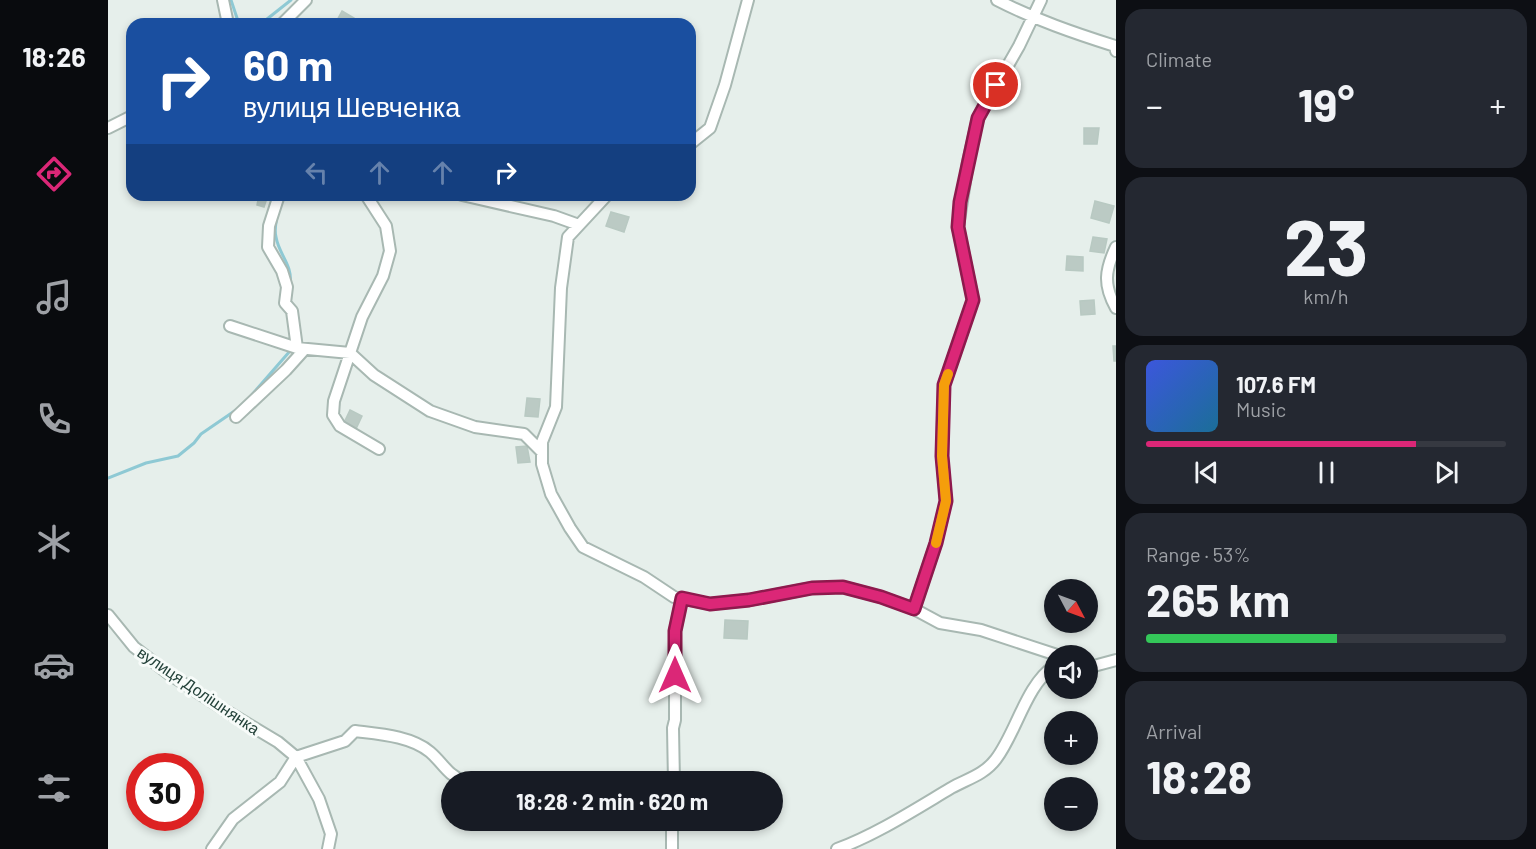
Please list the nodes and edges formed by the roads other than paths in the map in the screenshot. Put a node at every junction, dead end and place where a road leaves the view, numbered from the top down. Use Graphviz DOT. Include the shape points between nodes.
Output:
graph roads {
  1 [pos="223,0"];
  2 [pos="306,0"];
  3 [pos="748,0"];
  4 [pos="997,0"];
  5 [pos="1041,0"];
  6 [pos="1031,17"];
  7 [pos="227,18"];
  8 [pos="288,18"];
  9 [pos="1116,51"];
  10 [pos="126,119"];
  11 [pos="108,128"];
  12 [pos="696,139"];
  13 [pos="277,201"];
  14 [pos="370,201"];
  15 [pos="488,201"];
  16 [pos="601,201"];
  17 [pos="579,225"];
  18 [pos="1116,247"];
  19 [pos="1116,308"];
  20 [pos="230,326"];
  21 [pos="300,349"];
  22 [pos="350,353"];
  23 [pos="236,417"];
  24 [pos="379,449"];
  25 [pos="542,452"];
  26 [pos="682,598"];
  27 [pos="914,609"];
  28 [pos="108,615"];
  29 [pos="1044,651"];
  30 [pos="1116,660"];
  31 [pos="1098,664"];
  32 [pos="1044,675"];
  33 [pos="296,757"];
  34 [pos="448,771"];
  35 [pos="674,771"];
  36 [pos="672,831"];
  37 [pos="212,849"];
  38 [pos="328,849"];
  39 [pos="672,849"];
  40 [pos="837,849"];
  1 -- 7 [label="street"];
  2 -- 8 [label="street"];
  3 -- 12 [label="street" via="710,128"];
  4 -- 6 [label="street"];
  5 -- 6 [label="street"];
  6 -- 9 [label="street" via="1115,46"];
  6 -- 27 [label="street" via="978,118 968,162 958,227 973,300 944,385 942,456 946,501"];
  10 -- 11 [label="street"];
  13 -- 21 [label="street" via="269,226 268,247 282,271 287,287 285,303 292,311"];
  14 -- 22 [label="street" via="386,226 390,250"];
  15 -- 17 [label="street"];
  16 -- 17 [label="street"];
  17 -- 25 [label="street" via="568,237 561,288 556,407"];
  18 -- 19 [label="street" via="1108,263 1107,292"];
  20 -- 21 [label="street"];
  21 -- 22 [label="street"];
  21 -- 23 [label="street" via="263,393"];
  22 -- 24 [label="street" via="334,400 333,415 340,426"];
  22 -- 25 [label="street" via="374,375 430,411 475,427 524,434"];
  25 -- 26 [label="street" via="551,494 583,548"];
  26 -- 27 [label="street" via="710,604 843,587"];
  26 -- 35 [label="street" via="675,631"];
  27 -- 29 [label="street" via="940,622 981,630"];
  28 -- 33 [label="street, вулиця Долішнянка" via="134,647 160,667"];
  30 -- 31 [label="street"];
  32 -- 40 [label="street" via="998,757 986,771"];
  33 -- 34 [label="street" via="345,741 355,731 417,743"];
  33 -- 37 [label="street" via="280,782 233,819"];
  33 -- 38 [label="street, вулиця Долішнянка" via="322,808 331,834"];
  36 -- 39 [label="street"];
}
